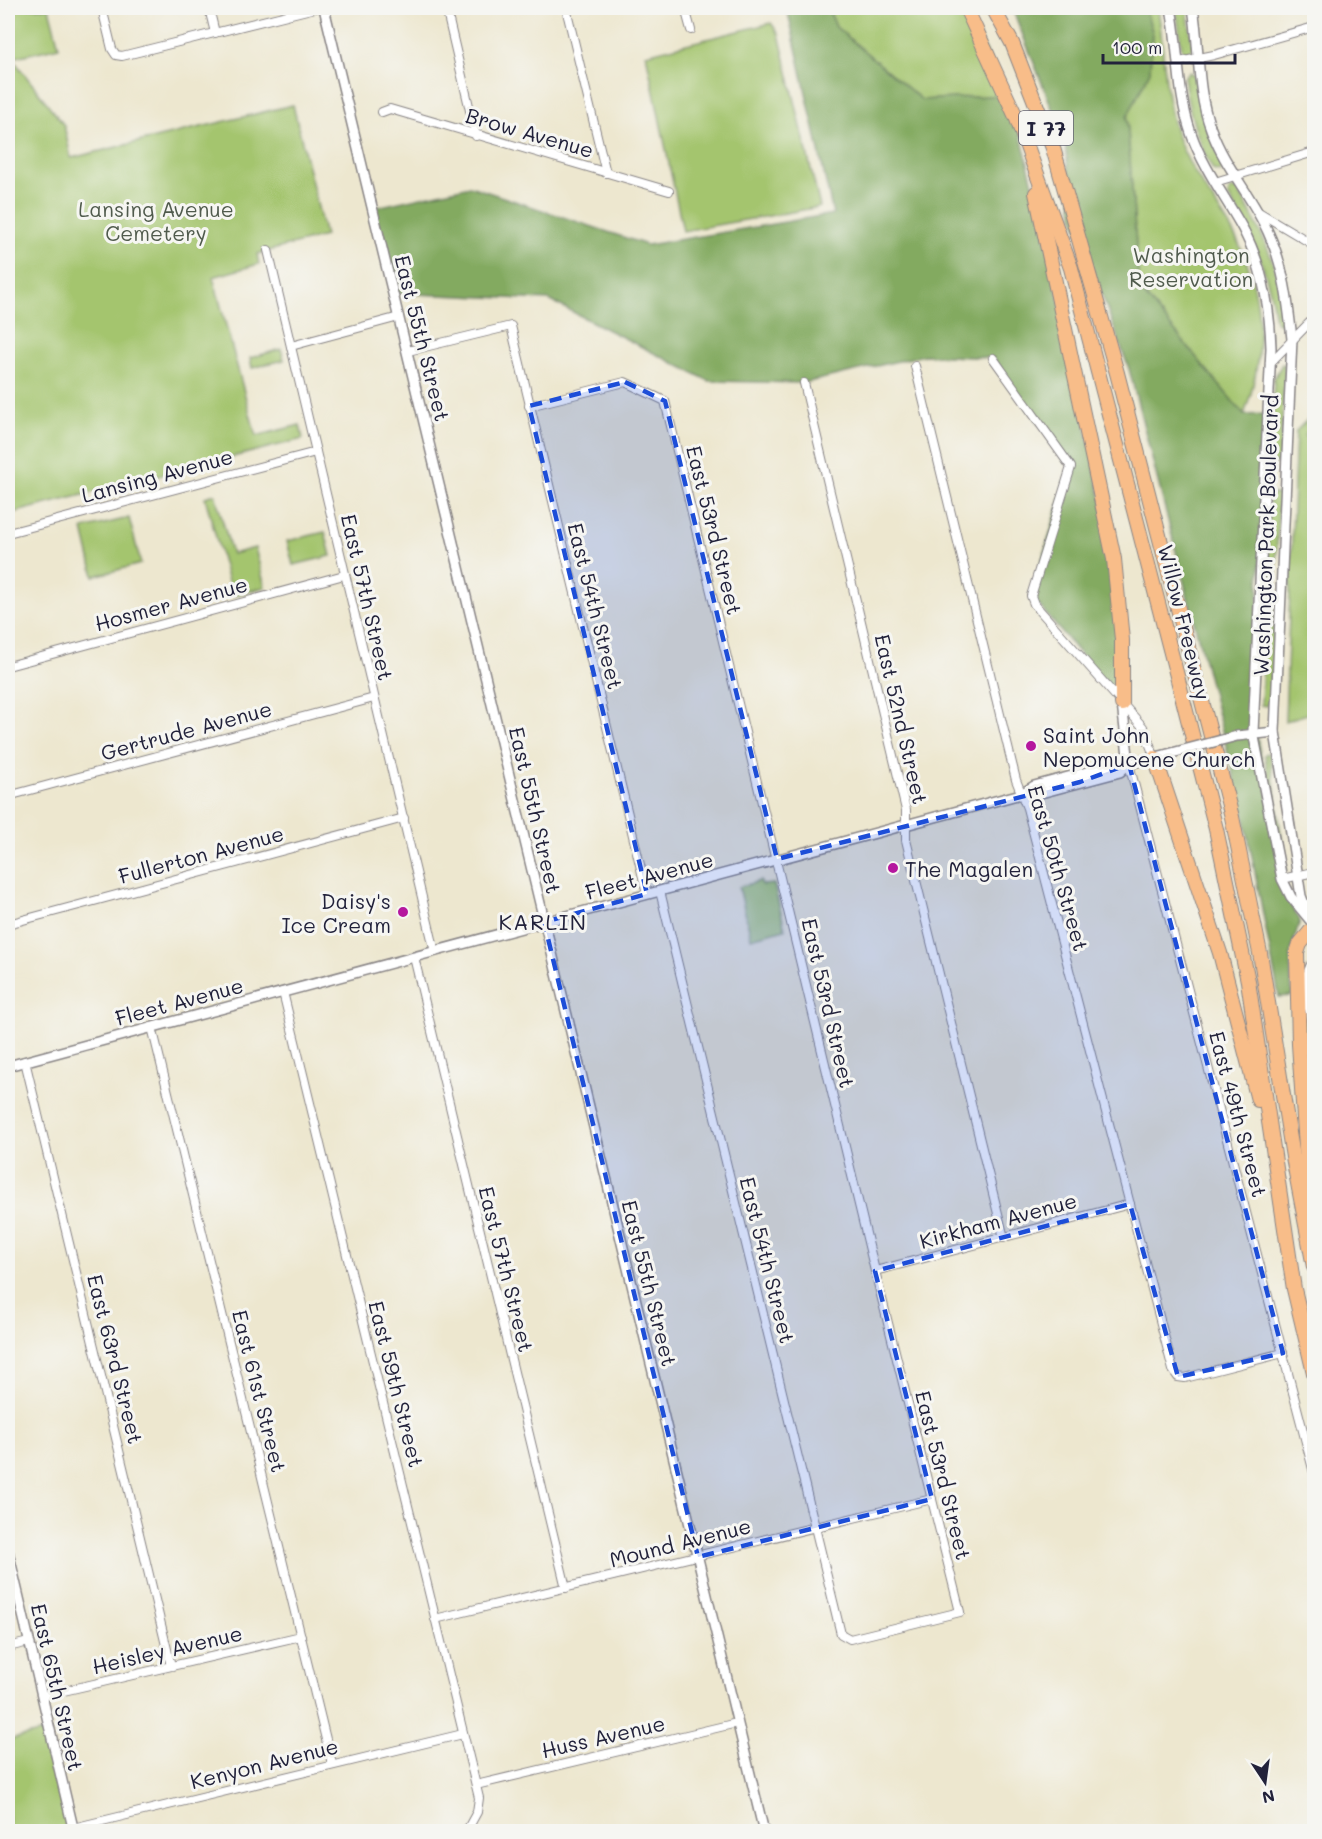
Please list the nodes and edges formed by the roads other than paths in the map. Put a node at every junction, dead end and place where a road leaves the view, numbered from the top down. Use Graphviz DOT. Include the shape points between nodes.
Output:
graph roads {
  1 [pos="102,8"];
  2 [pos="209,8"];
  3 [pos="315,8"];
  4 [pos="324,8"];
  5 [pos="446,8"];
  6 [pos="566,8"];
  7 [pos="685,8"];
  8 [pos="966,8"];
  9 [pos="993,8"];
  10 [pos="999,8"];
  11 [pos="1171,8"];
  12 [pos="1192,8"];
  13 [pos="1314,27"];
  14 [pos="691,30"];
  15 [pos="215,33"];
  16 [pos="1012,43"];
  17 [pos="1199,58"];
  18 [pos="1179,62"];
  19 [pos="382,111"];
  20 [pos="1017,119"];
  21 [pos="476,136"];
  22 [pos="1314,152"];
  23 [pos="606,173"];
  24 [pos="1235,175"];
  25 [pos="1215,182"];
  26 [pos="669,192"];
  27 [pos="1257,211"];
  28 [pos="1314,245"];
  29 [pos="268,250"];
  30 [pos="399,317"];
  31 [pos="1314,318"];
  32 [pos="1292,339"];
  33 [pos="291,346"];
  34 [pos="408,351"];
  35 [pos="993,358"];
  36 [pos="1270,363"];
  37 [pos="915,366"];
  38 [pos="804,383"];
  39 [pos="529,406"];
  40 [pos="316,452"];
  41 [pos="8,533"];
  42 [pos="344,575"];
  43 [pos="8,666"];
  44 [pos="374,698"];
  45 [pos="1122,704"];
  46 [pos="1253,732"];
  47 [pos="1275,732"];
  48 [pos="1161,756"];
  49 [pos="1129,764"];
  50 [pos="1021,794"];
  51 [pos="8,796"];
  52 [pos="404,818"];
  53 [pos="906,825"];
  54 [pos="777,859"];
  55 [pos="1314,872"];
  56 [pos="1297,876"];
  57 [pos="1282,879"];
  58 [pos="660,891"];
  59 [pos="646,894"];
  60 [pos="544,922"];
  61 [pos="8,924"];
  62 [pos="1314,926"];
  63 [pos="435,952"];
  64 [pos="414,957"];
  65 [pos="1314,961"];
  66 [pos="283,992"];
  67 [pos="152,1027"];
  68 [pos="1314,1033"];
  69 [pos="25,1061"];
  70 [pos="8,1066"];
  71 [pos="1276,1171"];
  72 [pos="1130,1204"];
  73 [pos="1004,1238"];
  74 [pos="1314,1262"];
  75 [pos="875,1271"];
  76 [pos="1283,1353"];
  77 [pos="1314,1373"];
  78 [pos="1314,1473"];
  79 [pos="932,1499"];
  80 [pos="814,1528"];
  81 [pos="8,1551"];
  82 [pos="698,1557"];
  83 [pos="10,1570"];
  84 [pos="566,1588"];
  85 [pos="435,1619"];
  86 [pos="302,1636"];
  87 [pos="844,1638"];
  88 [pos="29,1642"];
  89 [pos="8,1647"];
  90 [pos="171,1666"];
  91 [pos="42,1696"];
  92 [pos="737,1723"];
  93 [pos="463,1734"];
  94 [pos="333,1764"];
  95 [pos="476,1785"];
  96 [pos="74,1830"];
  97 [pos="466,1832"];
  98 [pos="764,1832"];
  1 -- 15 [label="street" via="116,55"];
  2 -- 15 [label="street"];
  3 -- 15 [label="street"];
  4 -- 30 [label="street, East 55th Street"];
  5 -- 21 [label="street"];
  6 -- 23 [label="street"];
  7 -- 14 [label="street"];
  8 -- 20 [label="highway, Willow Freeway / I 77"];
  9 -- 16 [label="highway, Willow Freeway / I 77"];
  10 -- 16 [label="highway"];
  11 -- 18 [label="street, Washington Park Boulevard"];
  12 -- 17 [label="street, Washington Park Boulevard"];
  13 -- 17 [label="street"];
  16 -- 74 [label="highway, Willow Freeway / I 77" via="1053,148 1073,216 1232,817"];
  17 -- 18 [label="street"];
  17 -- 24 [label="street, Washington Park Boulevard" via="1208,121"];
  18 -- 25 [label="street, Washington Park Boulevard" via="1187,122"];
  19 -- 21 [label="street, Brow Avenue" via="390,109"];
  20 -- 45 [label="highway" via="1114,559 1122,640"];
  20 -- 71 [label="highway, Willow Freeway / I 77" via="1071,268 1216,828 1248,981"];
  21 -- 23 [label="street, Brow Avenue"];
  22 -- 24 [label="street"];
  23 -- 26 [label="street, Brow Avenue"];
  24 -- 25 [label="street"];
  24 -- 27 [label="street, Washington Park Boulevard"];
  25 -- 36 [label="street, Washington Park Boulevard" via="1259,266 1269,322"];
  27 -- 28 [label="street, Washington Park Boulevard"];
  27 -- 32 [label="street, Washington Park Boulevard" via="1269,232 1283,275"];
  29 -- 33 [label="street, East 57th Street"];
  30 -- 33 [label="street"];
  30 -- 34 [label="street, East 55th Street"];
  31 -- 32 [label="street"];
  32 -- 36 [label="street"];
  32 -- 47 [label="street, Washington Park Boulevard"];
  33 -- 40 [label="street, East 57th Street"];
  34 -- 39 [label="street, East 54th Street" via="511,326"];
  34 -- 60 [label="street, East 55th Street"];
  35 -- 45 [label="street" via="1071,467 1031,596"];
  36 -- 46 [label="street, Washington Park Boulevard"];
  37 -- 50 [label="street, East 50th Street"];
  38 -- 53 [label="street, East 52nd Street" via="906,810"];
  39 -- 54 [label="street, East 53rd Street" via="625,382 665,401"];
  39 -- 59 [label="street, East 54th Street"];
  40 -- 41 [label="street, Lansing Avenue"];
  40 -- 42 [label="street, East 57th Street"];
  42 -- 43 [label="street, Hosmer Avenue"];
  42 -- 44 [label="street, East 57th Street"];
  44 -- 51 [label="street, Gertrude Avenue"];
  44 -- 52 [label="street, East 57th Street"];
  45 -- 48 [label="street"];
  45 -- 49 [label="street"];
  46 -- 47 [label="street, Fleet Avenue"];
  46 -- 48 [label="street, Fleet Avenue, bridge"];
  46 -- 57 [label="street, Washington Park Boulevard"];
  47 -- 56 [label="street, Washington Park Boulevard"];
  48 -- 49 [label="street, Fleet Avenue"];
  48 -- 71 [label="highway" via="1220,953"];
  49 -- 50 [label="street, Fleet Avenue" via="1119,772 1037,794"];
  49 -- 76 [label="street, East 49th Street"];
  50 -- 53 [label="street, Fleet Avenue"];
  50 -- 72 [label="street, East 50th Street"];
  52 -- 61 [label="street, Fullerton Avenue"];
  52 -- 63 [label="street, East 57th Street"];
  53 -- 54 [label="street, Fleet Avenue"];
  53 -- 73 [label="street, East 52nd Street" via="906,840"];
  54 -- 58 [label="street, Fleet Avenue"];
  54 -- 75 [label="street, East 53rd Street"];
  55 -- 56 [label="street"];
  56 -- 57 [label="street"];
  56 -- 62 [label="street, Washington Park Boulevard"];
  57 -- 62 [label="street, Washington Park Boulevard"];
  58 -- 59 [label="street, Fleet Avenue"];
  58 -- 80 [label="street, East 54th Street"];
  59 -- 60 [label="street, Fleet Avenue"];
  60 -- 63 [label="street, Fleet Avenue"];
  60 -- 82 [label="street, East 55th Street"];
  62 -- 74 [label="highway" via="1297,953"];
  63 -- 64 [label="street, Fleet Avenue"];
  64 -- 66 [label="street, Fleet Avenue"];
  64 -- 84 [label="street, East 57th Street"];
  65 -- 68 [label="street" via="1308,976"];
  66 -- 67 [label="street, Fleet Avenue"];
  66 -- 85 [label="street, East 59th Street"];
  67 -- 69 [label="street, Fleet Avenue"];
  67 -- 86 [label="street, East 61st Street"];
  69 -- 70 [label="street, Fleet Avenue"];
  69 -- 90 [label="street, East 63rd Street"];
  71 -- 77 [label="highway, Willow Freeway / I 77" via="1294,1289"];
  72 -- 73 [label="street, Kirkham Avenue"];
  72 -- 76 [label="street, East 50th Street" via="1178,1377"];
  73 -- 75 [label="street, Kirkham Avenue"];
  75 -- 79 [label="street, East 53rd Street"];
  76 -- 78 [label="street, East 49th Street"];
  79 -- 80 [label="street, Mound Avenue"];
  79 -- 87 [label="street, East 53rd Street" via="960,1612"];
  80 -- 82 [label="street, Mound Avenue"];
  80 -- 87 [label="street, East 54th Street"];
  81 -- 83 [label="street, East 65th Street"];
  82 -- 84 [label="street, Mound Avenue"];
  82 -- 92 [label="street, East 55th Street"];
  83 -- 88 [label="street, East 65th Street"];
  84 -- 85 [label="street, Mound Avenue"];
  85 -- 93 [label="street, East 59th Street"];
  86 -- 90 [label="street, Heisley Avenue"];
  86 -- 94 [label="street, East 61st Street"];
  88 -- 89 [label="street"];
  88 -- 91 [label="street, East 65th Street"];
  90 -- 91 [label="street, Heisley Avenue"];
  91 -- 96 [label="street, East 65th Street"];
  92 -- 95 [label="street, Huss Avenue"];
  92 -- 98 [label="street, East 55th Street"];
  93 -- 94 [label="street, Kenyon Avenue"];
  93 -- 95 [label="street, East 59th Street"];
  94 -- 96 [label="street, Kenyon Avenue"];
  95 -- 97 [label="street, East 59th Street" via="479,1806"];
}
